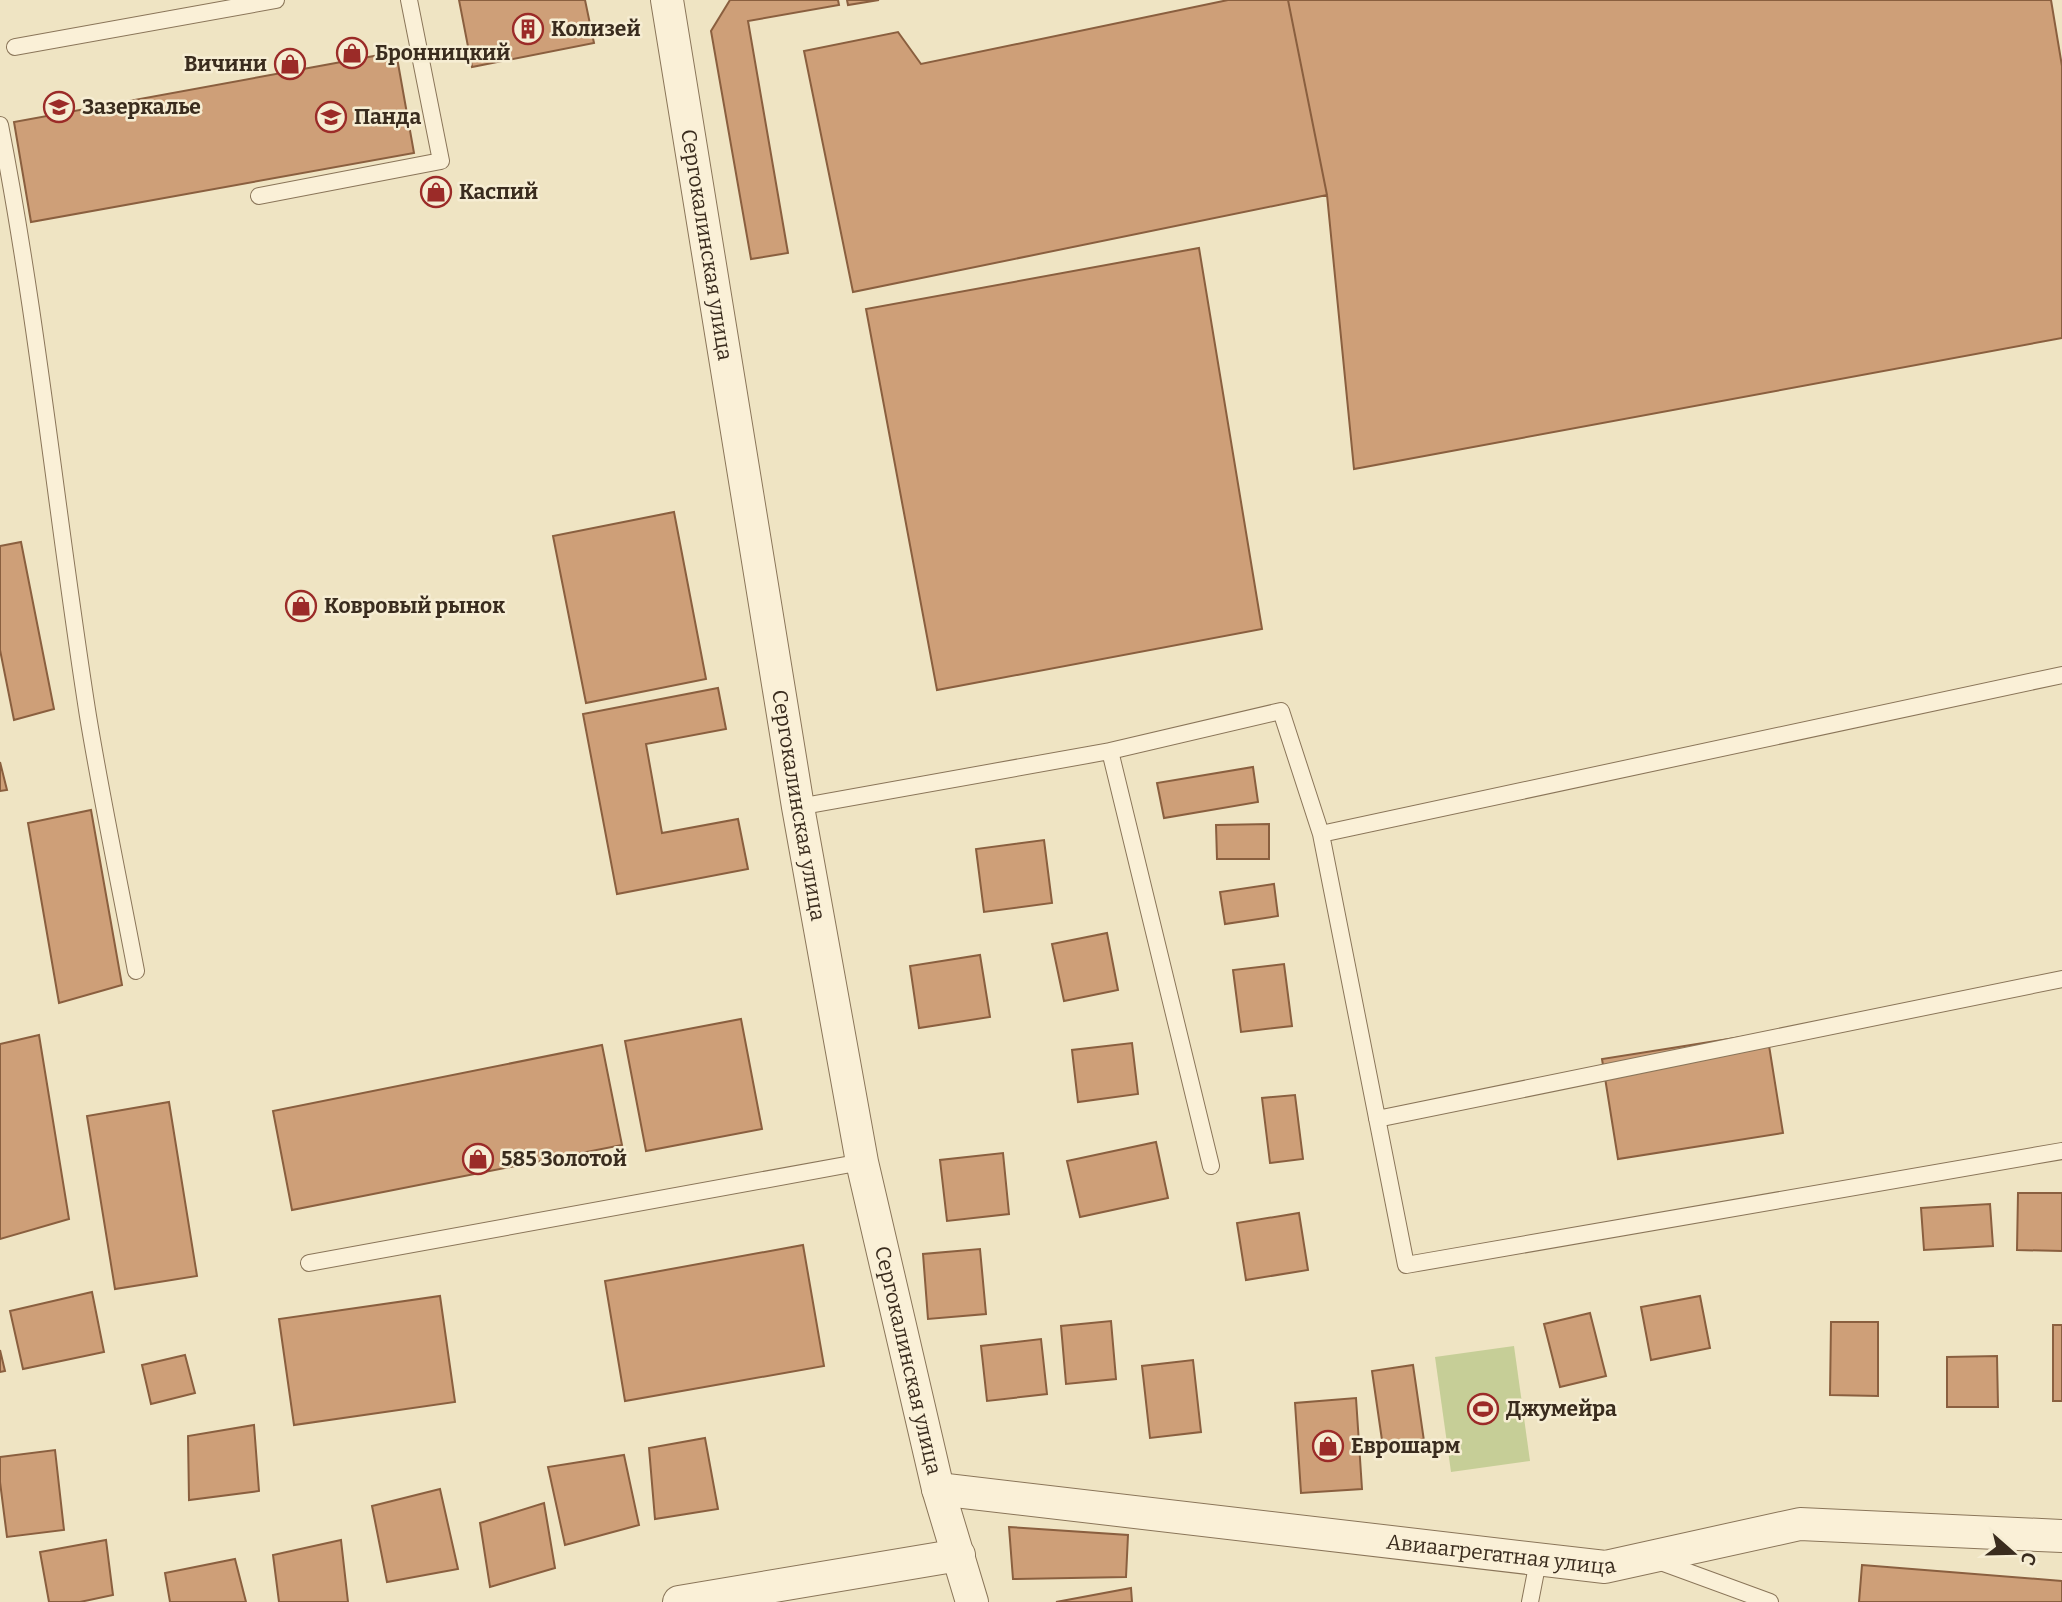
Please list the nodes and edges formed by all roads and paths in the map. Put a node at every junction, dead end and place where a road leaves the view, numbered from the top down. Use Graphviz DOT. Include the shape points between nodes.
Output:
graph roads {
  1 [pos="276,0"];
  2 [pos="409,0"];
  3 [pos="667,0"];
  4 [pos="15,47"];
  5 [pos="0,125"];
  6 [pos="259,196"];
  7 [pos="2062,675"];
  8 [pos="1110,751"];
  9 [pos="798,807"];
  10 [pos="1321,834"];
  11 [pos="136,971"];
  12 [pos="2062,979"];
  13 [pos="1377,1119"];
  14 [pos="2062,1151"];
  15 [pos="863,1162"];
  16 [pos="1211,1166"];
  17 [pos="309,1264"];
  18 [pos="937,1489"];
  19 [pos="2062,1536"];
  20 [pos="959,1555"];
  21 [pos="1650,1558"];
  22 [pos="1538,1561"];
  23 [pos="679,1602"];
  24 [pos="972,1602"];
  25 [pos="1530,1602"];
  26 [pos="1770,1602"];
  1 -- 4 [label="lane"];
  2 -- 6 [label="lane" via="441,160"];
  3 -- 9 [label="street, Сергокалинская улица"];
  5 -- 11 [label="lane" via="88,716"];
  7 -- 10 [label="lane"];
  8 -- 9 [label="lane"];
  8 -- 10 [label="lane" via="1281,711"];
  8 -- 16 [label="lane"];
  9 -- 15 [label="street, Сергокалинская улица"];
  10 -- 13 [label="lane"];
  12 -- 13 [label="lane"];
  13 -- 14 [label="lane" via="1406,1265"];
  15 -- 17 [label="lane"];
  15 -- 18 [label="street, Сергокалинская улица"];
  18 -- 20 [label="street, Сергокалинская улица"];
  18 -- 22 [label="street, Авиаагрегатная улица"];
  19 -- 21 [label="street, Авиаагрегатная улица" via="1800,1524"];
  20 -- 23 [label="street"];
  20 -- 24 [label="street, Сергокалинская улица"];
  21 -- 22 [label="street, Авиаагрегатная улица" via="1605,1567"];
  21 -- 26 [label="lane"];
  22 -- 25 [label="lane"];
}
